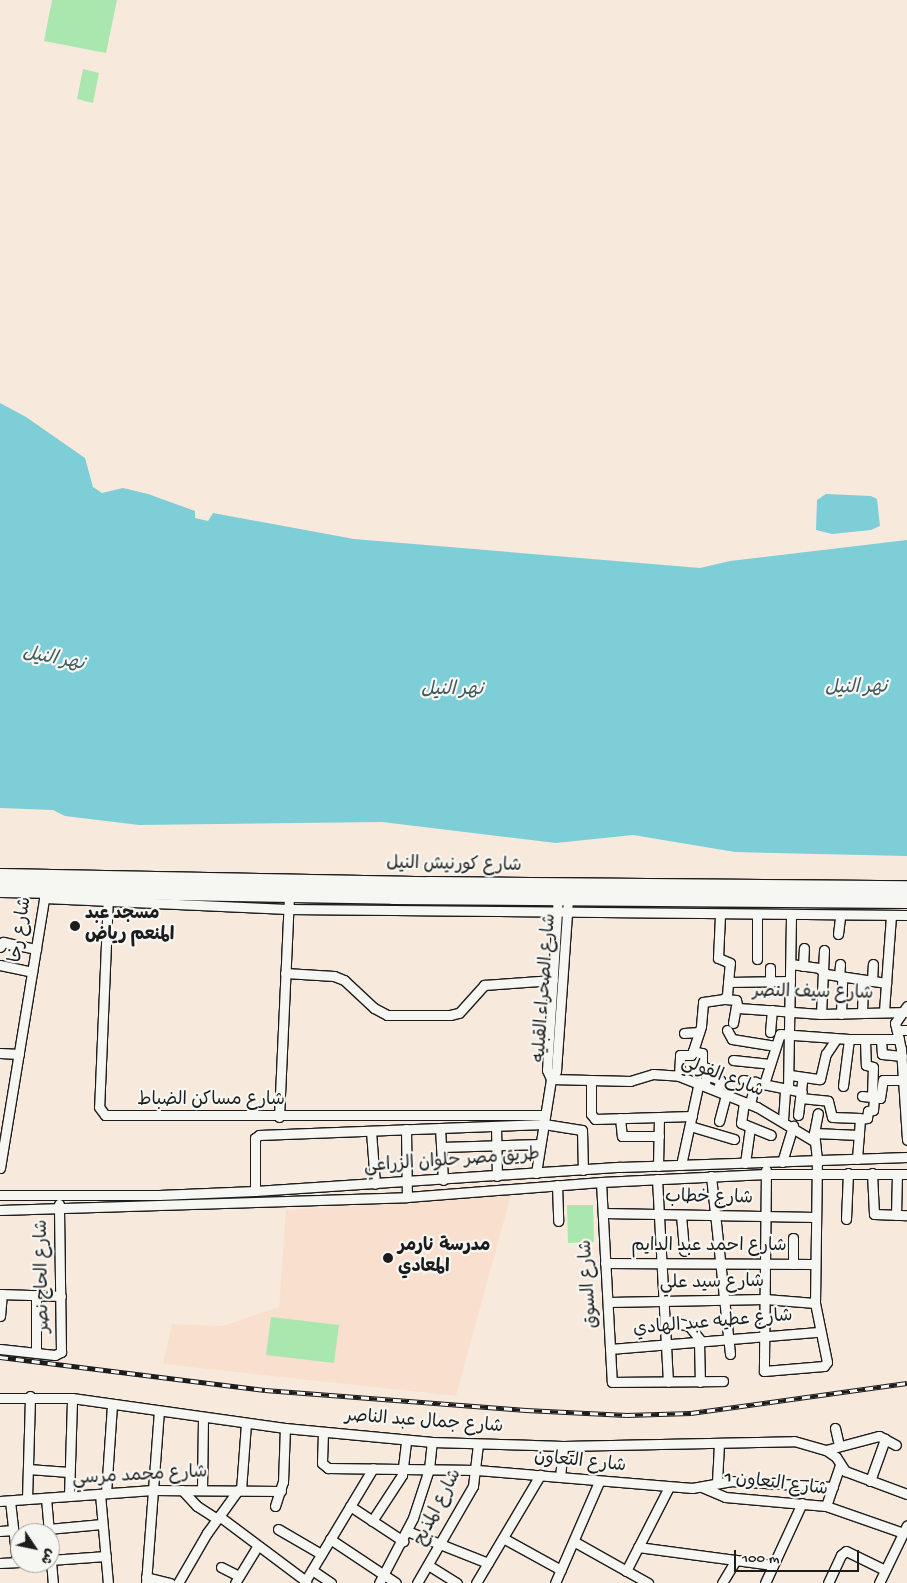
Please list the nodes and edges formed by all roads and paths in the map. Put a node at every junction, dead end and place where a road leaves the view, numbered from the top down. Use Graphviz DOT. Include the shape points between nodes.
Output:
graph roads {
  1 [pos="0,876"];
  2 [pos="165,886"];
  3 [pos="46,888"];
  4 [pos="907,888"];
  5 [pos="0,889"];
  6 [pos="108,896"];
  7 [pos="563,897"];
  8 [pos="907,900"];
  9 [pos="289,901"];
  10 [pos="557,913"];
  11 [pos="567,913"];
  12 [pos="720,915"];
  13 [pos="757,915"];
  14 [pos="791,915"];
  15 [pos="907,915"];
  16 [pos="891,916"];
  17 [pos="840,917"];
  18 [pos="838,934"];
  19 [pos="0,947"];
  20 [pos="804,948"];
  21 [pos="36,949"];
  22 [pos="824,950"];
  23 [pos="757,959"];
  24 [pos="791,964"];
  25 [pos="840,964"];
  26 [pos="873,964"];
  27 [pos="0,965"];
  28 [pos="803,966"];
  29 [pos="770,968"];
  30 [pos="32,972"];
  31 [pos="285,973"];
  32 [pos="823,973"];
  33 [pos="841,976"];
  34 [pos="553,980"];
  35 [pos="868,980"];
  36 [pos="790,981"];
  37 [pos="728,982"];
  38 [pos="770,982"];
  39 [pos="886,983"];
  40 [pos="725,999"];
  41 [pos="736,1006"];
  42 [pos="772,1010"];
  43 [pos="906,1010"];
  44 [pos="884,1011"];
  45 [pos="791,1012"];
  46 [pos="862,1013"];
  47 [pos="821,1014"];
  48 [pos="841,1014"];
  49 [pos="907,1030"];
  50 [pos="699,1032"];
  51 [pos="770,1032"];
  52 [pos="684,1033"];
  53 [pos="791,1034"];
  54 [pos="898,1034"];
  55 [pos="836,1039"];
  56 [pos="849,1039"];
  57 [pos="865,1040"];
  58 [pos="881,1040"];
  59 [pos="775,1046"];
  60 [pos="693,1051"];
  61 [pos="903,1052"];
  62 [pos="0,1053"];
  63 [pos="19,1054"];
  64 [pos="733,1060"];
  65 [pos="770,1064"];
  66 [pos="790,1075"];
  67 [pos="679,1076"];
  68 [pos="803,1077"];
  69 [pos="551,1079"];
  70 [pos="591,1080"];
  71 [pos="743,1080"];
  72 [pos="703,1081"];
  73 [pos="759,1083"];
  74 [pos="904,1084"];
  75 [pos="843,1086"];
  76 [pos="786,1089"];
  77 [pos="722,1092"];
  78 [pos="801,1095"];
  79 [pos="862,1096"];
  80 [pos="873,1097"];
  81 [pos="747,1103"];
  82 [pos="905,1106"];
  83 [pos="785,1108"];
  84 [pos="4,1113"];
  85 [pos="818,1113"];
  86 [pos="692,1116"];
  87 [pos="659,1117"];
  88 [pos="279,1118"];
  89 [pos="620,1118"];
  90 [pos="860,1118"];
  91 [pos="544,1120"];
  92 [pos="783,1120"];
  93 [pos="719,1121"];
  94 [pos="496,1126"];
  95 [pos="690,1126"];
  96 [pos="793,1126"];
  97 [pos="750,1127"];
  98 [pos="440,1128"];
  99 [pos="406,1129"];
  100 [pos="371,1131"];
  101 [pos="772,1135"];
  102 [pos="859,1135"];
  103 [pos="659,1136"];
  104 [pos="814,1137"];
  105 [pos="734,1139"];
  106 [pos="907,1140"];
  107 [pos="496,1144"];
  108 [pos="540,1144"];
  109 [pos="441,1147"];
  110 [pos="907,1157"];
  111 [pos="857,1159"];
  112 [pos="817,1160"];
  113 [pos="766,1162"];
  114 [pos="782,1162"];
  115 [pos="745,1163"];
  116 [pos="681,1165"];
  117 [pos="658,1166"];
  118 [pos="620,1167"];
  119 [pos="0,1168"];
  120 [pos="583,1170"];
  121 [pos="536,1173"];
  122 [pos="817,1173"];
  123 [pos="848,1173"];
  124 [pos="872,1173"];
  125 [pos="766,1174"];
  126 [pos="897,1174"];
  127 [pos="907,1174"];
  128 [pos="497,1176"];
  129 [pos="711,1176"];
  130 [pos="657,1179"];
  131 [pos="443,1180"];
  132 [pos="620,1181"];
  133 [pos="601,1182"];
  134 [pos="407,1183"];
  135 [pos="374,1184"];
  136 [pos="557,1185"];
  137 [pos="274,1190"];
  138 [pos="255,1192"];
  139 [pos="0,1195"];
  140 [pos="59,1196"];
  141 [pos="408,1196"];
  142 [pos="275,1201"];
  143 [pos="59,1209"];
  144 [pos="0,1210"];
  145 [pos="603,1213"];
  146 [pos="659,1214"];
  147 [pos="681,1215"];
  148 [pos="715,1215"];
  149 [pos="896,1215"];
  150 [pos="907,1215"];
  151 [pos="765,1216"];
  152 [pos="815,1217"];
  153 [pos="846,1219"];
  154 [pos="558,1221"];
  155 [pos="793,1238"];
  156 [pos="684,1251"];
  157 [pos="604,1263"];
  158 [pos="662,1264"];
  159 [pos="720,1264"];
  160 [pos="765,1264"];
  161 [pos="792,1264"];
  162 [pos="814,1264"];
  163 [pos="1,1294"];
  164 [pos="36,1295"];
  165 [pos="61,1296"];
  166 [pos="724,1300"];
  167 [pos="764,1300"];
  168 [pos="664,1301"];
  169 [pos="609,1302"];
  170 [pos="814,1303"];
  171 [pos="0,1316"];
  172 [pos="665,1320"];
  173 [pos="818,1332"];
  174 [pos="764,1336"];
  175 [pos="729,1339"];
  176 [pos="700,1342"];
  177 [pos="666,1344"];
  178 [pos="0,1348"];
  179 [pos="610,1349"];
  180 [pos="36,1353"];
  181 [pos="730,1354"];
  182 [pos="723,1381"];
  183 [pos="668,1382"];
  184 [pos="700,1382"];
  185 [pos="30,1396"];
  186 [pos="0,1398"];
  187 [pos="72,1398"];
  188 [pos="112,1405"];
  189 [pos="159,1412"];
  190 [pos="204,1418"];
  191 [pos="246,1423"];
  192 [pos="285,1428"];
  193 [pos="835,1428"];
  194 [pos="323,1433"];
  195 [pos="885,1439"];
  196 [pos="406,1440"];
  197 [pos="432,1442"];
  198 [pos="719,1443"];
  199 [pos="478,1444"];
  200 [pos="896,1445"];
  201 [pos="563,1446"];
  202 [pos="839,1446"];
  203 [pos="826,1450"];
  204 [pos="840,1465"];
  205 [pos="373,1468"];
  206 [pos="404,1468"];
  207 [pos="28,1469"];
  208 [pos="429,1469"];
  209 [pos="477,1470"];
  210 [pos="69,1472"];
  211 [pos="540,1475"];
  212 [pos="560,1477"];
  213 [pos="870,1481"];
  214 [pos="599,1482"];
  215 [pos="717,1482"];
  216 [pos="669,1487"];
  217 [pos="702,1487"];
  218 [pos="833,1487"];
  219 [pos="153,1490"];
  220 [pos="182,1490"];
  221 [pos="202,1490"];
  222 [pos="239,1490"];
  223 [pos="281,1491"];
  224 [pos="103,1494"];
  225 [pos="907,1494"];
  226 [pos="68,1496"];
  227 [pos="46,1498"];
  228 [pos="27,1499"];
  229 [pos="10,1500"];
  230 [pos="0,1501"];
  231 [pos="802,1503"];
  232 [pos="276,1506"];
  233 [pos="350,1506"];
  234 [pos="826,1506"];
  235 [pos="218,1518"];
  236 [pos="372,1521"];
  237 [pos="12,1523"];
  238 [pos="48,1523"];
  239 [pos="102,1524"];
  240 [pos="60,1529"];
  241 [pos="278,1529"];
  242 [pos="905,1529"];
  243 [pos="408,1532"];
  244 [pos="502,1538"];
  245 [pos="330,1539"];
  246 [pos="403,1541"];
  247 [pos="575,1542"];
  248 [pos="442,1543"];
  249 [pos="257,1547"];
  250 [pos="638,1547"];
  251 [pos="321,1554"];
  252 [pos="106,1556"];
  253 [pos="60,1559"];
  254 [pos="736,1560"];
  255 [pos="488,1563"];
  256 [pos="428,1565"];
  257 [pos="773,1565"];
  258 [pos="221,1567"];
  259 [pos="312,1570"];
  260 [pos="561,1570"];
  261 [pos="885,1570"];
  262 [pos="626,1571"];
  263 [pos="237,1579"];
  264 [pos="381,1579"];
  265 [pos="146,1580"];
  266 [pos="305,1582"];
  267 [pos="108,1583"];
  268 [pos="170,1583"];
  269 [pos="178,1583"];
  270 [pos="331,1583"];
  271 [pos="396,1583"];
  272 [pos="417,1583"];
  273 [pos="457,1583"];
  274 [pos="476,1583"];
  275 [pos="555,1583"];
  276 [pos="646,1583"];
  277 [pos="722,1583"];
  278 [pos="765,1583"];
  279 [pos="828,1583"];
  280 [pos="879,1583"];
  1 -- 3 [label="highway, شارع كورنيش النيل"];
  2 -- 3 [label="highway, شارع كورنيش النيل"];
  2 -- 4 [label="highway, شارع كورنيش النيل"];
  2 -- 6 [label="highway, شارع كورنيش النيل"];
  2 -- 9 [label="highway, شارع كورنيش النيل"];
  3 -- 5 [label="highway, شارع كورنيش النيل"];
  3 -- 6 [label="highway, شارع كورنيش النيل"];
  3 -- 21 [label="street, شارع رخا"];
  6 -- 9 [label="street"];
  6 -- 88 [label="street, شارع مساكن الضباط" via="99,1107 102,1113 108,1116"];
  7 -- 8 [label="highway, شارع كورنيش النيل"];
  7 -- 9 [label="highway, شارع كورنيش النيل"];
  7 -- 10 [label="street, شارع الصحراء القبليه"];
  7 -- 11 [label="street, شارع الصحراء القبليه"];
  9 -- 10 [label="street"];
  9 -- 31 [label="street"];
  10 -- 11 [label="street"];
  10 -- 34 [label="street, شارع الصحراء القبليه"];
  11 -- 12 [label="street"];
  11 -- 69 [label="street, شارع الصحراء القبليه" via="556,1071"];
  12 -- 13 [label="street"];
  12 -- 37 [label="street" via="718,958 730,962"];
  13 -- 14 [label="street"];
  13 -- 23 [label="street"];
  14 -- 17 [label="street"];
  14 -- 24 [label="street"];
  15 -- 16 [label="street"];
  16 -- 17 [label="street"];
  16 -- 39 [label="street"];
  17 -- 18 [label="street"];
  19 -- 21 [label="street" via="3,942"];
  20 -- 28 [label="street"];
  21 -- 30 [label="street, شارع رخا"];
  22 -- 32 [label="street"];
  24 -- 28 [label="street"];
  24 -- 36 [label="street"];
  25 -- 33 [label="street"];
  26 -- 35 [label="street"];
  27 -- 30 [label="street"];
  28 -- 32 [label="street" via="819,968"];
  29 -- 38 [label="street"];
  30 -- 63 [label="street, شارع رخا"];
  31 -- 34 [label="street" via="334,976 344,980 374,1008 387,1015 450,1015 459,1012 484,985"];
  31 -- 88 [label="street"];
  32 -- 33 [label="street"];
  32 -- 47 [label="street"];
  33 -- 35 [label="street"];
  33 -- 48 [label="street"];
  34 -- 69 [label="street, شارع الصحراء القبليه" via="547,1070"];
  35 -- 39 [label="street"];
  35 -- 46 [label="street"];
  36 -- 38 [label="street"];
  36 -- 45 [label="street"];
  37 -- 38 [label="street"];
  37 -- 40 [label="street"];
  39 -- 44 [label="street"];
  40 -- 41 [label="street, شارع سيف النصر" via="736,1000"];
  40 -- 50 [label="street" via="703,1002"];
  41 -- 42 [label="street, شارع سيف النصر"];
  41 -- 59 [label="street" via="730,1027 732,1039"];
  42 -- 45 [label="street, شارع سيف النصر"];
  42 -- 51 [label="street"];
  43 -- 44 [label="street, شارع سيف النصر"];
  43 -- 54 [label="street" via="896,1021"];
  44 -- 46 [label="street, شارع سيف النصر"];
  45 -- 47 [label="street, شارع سيف النصر"];
  45 -- 53 [label="street"];
  46 -- 48 [label="street, شارع سيف النصر"];
  47 -- 48 [label="street, شارع سيف النصر"];
  49 -- 54 [label="street"];
  50 -- 52 [label="street"];
  50 -- 60 [label="street"];
  53 -- 55 [label="street"];
  53 -- 59 [label="street" via="781,1034"];
  53 -- 66 [label="street"];
  54 -- 58 [label="street"];
  54 -- 61 [label="street"];
  55 -- 56 [label="street"];
  55 -- 68 [label="street" via="826,1054 821,1078"];
  56 -- 57 [label="street"];
  56 -- 75 [label="street"];
  57 -- 58 [label="street"];
  57 -- 80 [label="street" via="866,1065 874,1067"];
  58 -- 61 [label="street" via="882,1054"];
  59 -- 65 [label="street"];
  60 -- 67 [label="street" via="691,1055 680,1055"];
  60 -- 72 [label="street" via="702,1053 702,1066 707,1068"];
  61 -- 74 [label="street"];
  62 -- 63 [label="street"];
  63 -- 84 [label="street, شارع رخا"];
  64 -- 65 [label="street"];
  65 -- 73 [label="street"];
  66 -- 68 [label="street"];
  66 -- 76 [label="street"];
  67 -- 70 [label="street, شارع الفولي" via="653,1074 630,1081"];
  67 -- 72 [label="street, شارع الفولي"];
  68 -- 78 [label="street"];
  69 -- 70 [label="street, شارع الفولي"];
  69 -- 91 [label="street, شارع الصحراء القبليه"];
  70 -- 89 [label="street" via="592,1117"];
  71 -- 73 [label="street"];
  72 -- 77 [label="street, شارع الفولي"];
  72 -- 86 [label="street"];
  73 -- 76 [label="street"];
  73 -- 81 [label="street"];
  74 -- 80 [label="street" via="884,1080 880,1098"];
  74 -- 82 [label="street"];
  76 -- 78 [label="street"];
  76 -- 83 [label="street"];
  77 -- 81 [label="street, شارع الفولي"];
  77 -- 93 [label="street"];
  78 -- 83 [label="street" via="798,1112"];
  78 -- 90 [label="street" via="828,1101 832,1117"];
  79 -- 80 [label="street"];
  80 -- 90 [label="street" via="872,1110 868,1111 867,1118"];
  81 -- 92 [label="street, شارع الفولي"];
  81 -- 97 [label="street" via="740,1121"];
  82 -- 106 [label="street"];
  83 -- 92 [label="street"];
  84 -- 119 [label="street, شارع رخا"];
  85 -- 104 [label="street"];
  86 -- 87 [label="street"];
  86 -- 95 [label="street"];
  87 -- 89 [label="street"];
  87 -- 103 [label="street"];
  88 -- 91 [label="street, شارع مساكن الضباط"];
  89 -- 103 [label="street" via="622,1136"];
  90 -- 102 [label="street"];
  91 -- 94 [label="street"];
  91 -- 108 [label="street, شارع الصحراء القبليه"];
  91 -- 120 [label="street" via="582,1130"];
  92 -- 96 [label="street, شارع الفولي"];
  94 -- 98 [label="street"];
  94 -- 107 [label="street"];
  95 -- 105 [label="street"];
  95 -- 116 [label="street"];
  96 -- 104 [label="street, شارع الفولي"];
  96 -- 114 [label="street"];
  97 -- 101 [label="street"];
  97 -- 115 [label="street"];
  98 -- 99 [label="street"];
  98 -- 109 [label="street"];
  99 -- 100 [label="street"];
  99 -- 134 [label="street"];
  100 -- 135 [label="street"];
  100 -- 138 [label="street" via="258,1135"];
  102 -- 104 [label="street"];
  102 -- 111 [label="street"];
  103 -- 117 [label="street"];
  104 -- 112 [label="street"];
  107 -- 108 [label="street"];
  107 -- 109 [label="street"];
  107 -- 128 [label="street"];
  108 -- 121 [label="street, شارع الصحراء القبليه"];
  109 -- 131 [label="street"];
  110 -- 111 [label="street, طريق مصر حلوان الزراعي"];
  111 -- 112 [label="street, طريق مصر حلوان الزراعي"];
  112 -- 114 [label="street, طريق مصر حلوان الزراعي"];
  112 -- 122 [label="street"];
  113 -- 114 [label="street, طريق مصر حلوان الزراعي"];
  113 -- 115 [label="street, طريق مصر حلوان الزراعي"];
  113 -- 125 [label="street"];
  115 -- 116 [label="street, طريق مصر حلوان الزراعي"];
  116 -- 117 [label="street, طريق مصر حلوان الزراعي"];
  117 -- 118 [label="street, طريق مصر حلوان الزراعي"];
  118 -- 120 [label="street, طريق مصر حلوان الزراعي"];
  118 -- 132 [label="street"];
  120 -- 121 [label="street, طريق مصر حلوان الزراعي"];
  121 -- 128 [label="street, طريق مصر حلوان الزراعي"];
  122 -- 123 [label="street, طريق مصر حلوان الزراعي"];
  122 -- 125 [label="street, طريق مصر حلوان الزراعي"];
  122 -- 152 [label="street"];
  123 -- 124 [label="street, طريق مصر حلوان الزراعي"];
  123 -- 153 [label="street"];
  124 -- 126 [label="street, طريق مصر حلوان الزراعي"];
  124 -- 149 [label="street" via="874,1214"];
  125 -- 129 [label="street, طريق مصر حلوان الزراعي"];
  125 -- 151 [label="street"];
  126 -- 127 [label="street, طريق مصر حلوان الزراعي"];
  126 -- 149 [label="street"];
  128 -- 131 [label="street, طريق مصر حلوان الزراعي"];
  129 -- 130 [label="street, طريق مصر حلوان الزراعي"];
  129 -- 148 [label="street"];
  130 -- 132 [label="street, طريق مصر حلوان الزراعي"];
  130 -- 146 [label="street"];
  131 -- 134 [label="street, طريق مصر حلوان الزراعي"];
  132 -- 133 [label="street, طريق مصر حلوان الزراعي"];
  133 -- 136 [label="street, طريق مصر حلوان الزراعي"];
  133 -- 145 [label="street, شارع السوق"];
  134 -- 135 [label="street, طريق مصر حلوان الزراعي"];
  134 -- 141 [label="street"];
  135 -- 137 [label="street, طريق مصر حلوان الزراعي"];
  136 -- 141 [label="street, طريق مصر حلوان الزراعي"];
  136 -- 154 [label="street"];
  137 -- 138 [label="street, طريق مصر حلوان الزراعي"];
  137 -- 142 [label="street"];
  138 -- 140 [label="street, طريق مصر حلوان الزراعي"];
  139 -- 140 [label="street, طريق مصر حلوان الزراعي"];
  140 -- 143 [label="street, شارع الحاج نصر"];
  141 -- 142 [label="street, طريق مصر حلوان الزراعي"];
  142 -- 143 [label="street, طريق مصر حلوان الزراعي"];
  143 -- 144 [label="street, طريق مصر حلوان الزراعي"];
  143 -- 165 [label="street, شارع الحاج نصر"];
  145 -- 146 [label="street, شارع خطاب"];
  145 -- 157 [label="street, شارع السوق"];
  146 -- 147 [label="street, شارع خطاب"];
  146 -- 158 [label="street"];
  147 -- 148 [label="street, شارع خطاب"];
  147 -- 156 [label="street"];
  148 -- 151 [label="street, شارع خطاب"];
  148 -- 159 [label="street"];
  149 -- 150 [label="street"];
  151 -- 152 [label="street, شارع خطاب"];
  151 -- 160 [label="street"];
  152 -- 162 [label="street"];
  155 -- 161 [label="street"];
  157 -- 158 [label="street, شارع احمد عبد الدايم"];
  157 -- 169 [label="street, شارع السوق"];
  158 -- 159 [label="street, شارع احمد عبد الدايم"];
  158 -- 168 [label="street"];
  159 -- 160 [label="street, شارع احمد عبد الدايم"];
  159 -- 166 [label="street"];
  160 -- 161 [label="street, شارع احمد عبد الدايم"];
  160 -- 167 [label="street"];
  161 -- 162 [label="street, شارع احمد عبد الدايم"];
  162 -- 170 [label="street"];
  163 -- 164 [label="street"];
  163 -- 171 [label="street"];
  164 -- 165 [label="street"];
  164 -- 180 [label="street"];
  165 -- 180 [label="street, شارع الحاج نصر" via="60,1354"];
  166 -- 167 [label="street, شارع سيد علي"];
  166 -- 168 [label="street, شارع سيد علي"];
  166 -- 175 [label="street"];
  167 -- 170 [label="street, شارع سيد علي"];
  167 -- 174 [label="street"];
  168 -- 169 [label="street, شارع سيد علي"];
  168 -- 172 [label="street"];
  169 -- 179 [label="street, شارع السوق"];
  170 -- 173 [label="street"];
  172 -- 176 [label="street" via="689,1326"];
  172 -- 177 [label="street"];
  173 -- 174 [label="street, شارع عطيه عبد الهادي"];
  173 -- 174 [label="street" via="827,1362 824,1366 768,1373 764,1368"];
  174 -- 175 [label="street, شارع عطيه عبد الهادي"];
  175 -- 176 [label="street, شارع عطيه عبد الهادي"];
  175 -- 181 [label="street"];
  176 -- 177 [label="street, شارع عطيه عبد الهادي"];
  176 -- 184 [label="street"];
  177 -- 179 [label="street, شارع عطيه عبد الهادي"];
  177 -- 183 [label="street"];
  178 -- 180 [label="street"];
  179 -- 183 [label="street, شارع السوق" via="614,1383"];
  182 -- 184 [label="street"];
  183 -- 184 [label="street"];
  185 -- 186 [label="street, شارع جمال عبد الناصر"];
  185 -- 187 [label="street, شارع جمال عبد الناصر"];
  185 -- 207 [label="street"];
  187 -- 188 [label="street, شارع جمال عبد الناصر"];
  187 -- 210 [label="street"];
  188 -- 189 [label="street, شارع جمال عبد الناصر"];
  188 -- 224 [label="street"];
  189 -- 190 [label="street, شارع جمال عبد الناصر"];
  189 -- 219 [label="street"];
  190 -- 191 [label="street, شارع جمال عبد الناصر"];
  190 -- 221 [label="street"];
  191 -- 192 [label="street, شارع جمال عبد الناصر"];
  191 -- 222 [label="street"];
  192 -- 194 [label="street, شارع جمال عبد الناصر"];
  192 -- 223 [label="street"];
  193 -- 202 [label="street"];
  194 -- 196 [label="street, شارع جمال عبد الناصر"];
  194 -- 205 [label="street, شارع التعاون" via="323,1466"];
  195 -- 200 [label="street"];
  195 -- 202 [label="street" via="879,1436"];
  195 -- 213 [label="street"];
  196 -- 197 [label="street, شارع جمال عبد الناصر"];
  196 -- 206 [label="street"];
  197 -- 199 [label="street, شارع جمال عبد الناصر"];
  197 -- 208 [label="street"];
  198 -- 201 [label="street, شارع جمال عبد الناصر"];
  198 -- 203 [label="street, شارع جمال عبد الناصر" via="783,1440"];
  198 -- 215 [label="street"];
  199 -- 201 [label="street, شارع جمال عبد الناصر"];
  199 -- 209 [label="street, شارع المذبح"];
  201 -- 212 [label="street"];
  202 -- 203 [label="street"];
  203 -- 204 [label="street" via="836,1457"];
  204 -- 213 [label="street" via="845,1471"];
  204 -- 218 [label="street"];
  205 -- 206 [label="street, شارع التعاون"];
  205 -- 233 [label="street"];
  206 -- 208 [label="street, شارع التعاون"];
  206 -- 236 [label="street"];
  207 -- 210 [label="street"];
  207 -- 228 [label="street"];
  208 -- 209 [label="street, شارع التعاون"];
  208 -- 243 [label="street"];
  209 -- 211 [label="street, شارع التعاون"];
  209 -- 248 [label="street, شارع المذبح" via="463,1506"];
  210 -- 226 [label="street"];
  211 -- 212 [label="street, شارع التعاون"];
  211 -- 244 [label="street"];
  212 -- 214 [label="street, شارع التعاون"];
  213 -- 225 [label="street"];
  214 -- 216 [label="street, شارع التعاون"];
  214 -- 247 [label="street"];
  215 -- 217 [label="street, شارع التعاون"];
  215 -- 218 [label="street, شارع التعاون"];
  216 -- 217 [label="street, شارع التعاون"];
  216 -- 250 [label="street"];
  217 -- 231 [label="street, شارع التعاون 1" via="725,1497"];
  218 -- 234 [label="street"];
  219 -- 220 [label="street, شارع محمد مرسي"];
  219 -- 224 [label="street, شارع محمد مرسي"];
  219 -- 265 [label="street"];
  220 -- 221 [label="street, شارع محمد مرسي"];
  220 -- 235 [label="street" via="197,1506"];
  221 -- 222 [label="street, شارع محمد مرسي"];
  222 -- 223 [label="street, شارع محمد مرسي"];
  222 -- 235 [label="street"];
  223 -- 232 [label="street"];
  224 -- 226 [label="street, شارع محمد مرسي"];
  224 -- 239 [label="street"];
  226 -- 227 [label="street, شارع محمد مرسي"];
  227 -- 228 [label="street, شارع محمد مرسي"];
  227 -- 238 [label="street"];
  228 -- 229 [label="street, شارع محمد مرسي"];
  229 -- 230 [label="street, شارع محمد مرسي"];
  229 -- 237 [label="street"];
  231 -- 234 [label="street, شارع التعاون 1"];
  231 -- 257 [label="street"];
  233 -- 236 [label="street"];
  233 -- 245 [label="street"];
  234 -- 242 [label="street, شارع التعاون 1"];
  235 -- 249 [label="street"];
  235 -- 269 [label="street"];
  236 -- 246 [label="street"];
  239 -- 240 [label="street"];
  239 -- 252 [label="street"];
  241 -- 251 [label="street"];
  242 -- 261 [label="street"];
  243 -- 246 [label="street"];
  243 -- 248 [label="street"];
  244 -- 255 [label="street"];
  244 -- 260 [label="street"];
  245 -- 251 [label="street"];
  245 -- 264 [label="street"];
  246 -- 264 [label="street"];
  247 -- 260 [label="street"];
  247 -- 262 [label="street"];
  248 -- 255 [label="street"];
  248 -- 256 [label="street, شارع المذبح"];
  249 -- 263 [label="street"];
  249 -- 266 [label="street"];
  250 -- 254 [label="street"];
  250 -- 262 [label="street"];
  251 -- 259 [label="street"];
  252 -- 253 [label="street"];
  252 -- 267 [label="street"];
  254 -- 257 [label="street"];
  254 -- 277 [label="street"];
  255 -- 274 [label="street"];
  256 -- 272 [label="street, شارع المذبح"];
  256 -- 273 [label="street"];
  257 -- 278 [label="street"];
  258 -- 263 [label="street"];
  259 -- 266 [label="street"];
  259 -- 270 [label="street"];
  260 -- 275 [label="street"];
  261 -- 279 [label="street" via="846,1551"];
  261 -- 280 [label="street"];
  262 -- 276 [label="street"];
  264 -- 271 [label="street"];
  265 -- 268 [label="street"];
}
